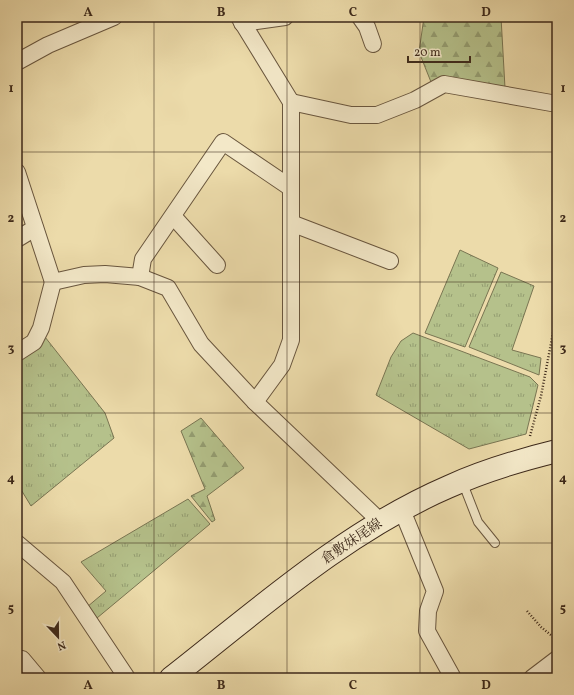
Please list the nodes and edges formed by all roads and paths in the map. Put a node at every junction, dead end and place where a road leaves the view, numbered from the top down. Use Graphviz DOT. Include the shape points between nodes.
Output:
graph roads {
  1 [pos="114,17"];
  2 [pos="285,17"];
  3 [pos="360,17"];
  4 [pos="240,20"];
  5 [pos="374,44"];
  6 [pos="17,62"];
  7 [pos="291,102"];
  8 [pos="557,104"];
  9 [pos="17,172"];
  10 [pos="291,188"];
  11 [pos="173,216"];
  12 [pos="291,222"];
  13 [pos="35,228"];
  14 [pos="17,239"];
  15 [pos="390,261"];
  16 [pos="217,265"];
  17 [pos="140,277"];
  18 [pos="53,282"];
  19 [pos="557,312"];
  20 [pos="17,353"];
  21 [pos="255,402"];
  22 [pos="557,451"];
  23 [pos="531,457"];
  24 [pos="462,481"];
  25 [pos="402,510"];
  26 [pos="380,522"];
  27 [pos="17,543"];
  28 [pos="495,543"];
  29 [pos="527,611"];
  30 [pos="557,640"];
  31 [pos="22,659"];
  32 [pos="557,659"];
  33 [pos="38,678"];
  34 [pos="127,678"];
  35 [pos="171,678"];
  36 [pos="453,678"];
  37 [pos="532,678"];
  1 -- 6 [label="street" via="48,45"];
  2 -- 4 [label="street"];
  3 -- 5 [label="street"];
  4 -- 7 [label="street"];
  7 -- 8 [label="street" via="351,115 377,115 415,100 444,84"];
  7 -- 10 [label="street"];
  9 -- 13 [label="street"];
  10 -- 11 [label="street" via="223,142"];
  10 -- 12 [label="street"];
  11 -- 16 [label="street"];
  11 -- 17 [label="street" via="143,259"];
  12 -- 15 [label="street"];
  12 -- 21 [label="street" via="291,340 282,365"];
  13 -- 14 [label="street"];
  13 -- 18 [label="street"];
  17 -- 18 [label="street" via="84,275"];
  17 -- 21 [label="street" via="168,288 201,344"];
  18 -- 20 [label="street" via="41,328 34,342"];
  19 -- 23 [label="path" via="541,396 530,435"];
  21 -- 26 [label="street"];
  22 -- 23 [label="main road, 倉敷妹尾線"];
  23 -- 24 [label="main road, 倉敷妹尾線"];
  24 -- 25 [label="main road, 倉敷妹尾線"];
  24 -- 28 [label="lane" via="478,522"];
  25 -- 26 [label="main road, 倉敷妹尾線"];
  25 -- 36 [label="street" via="435,591 428,611 427,631"];
  26 -- 35 [label="main road, 倉敷妹尾線" via="303,575"];
  27 -- 34 [label="street" via="63,582"];
  29 -- 30 [label="path"];
  31 -- 33 [label="street"];
  32 -- 37 [label="street"];
}
